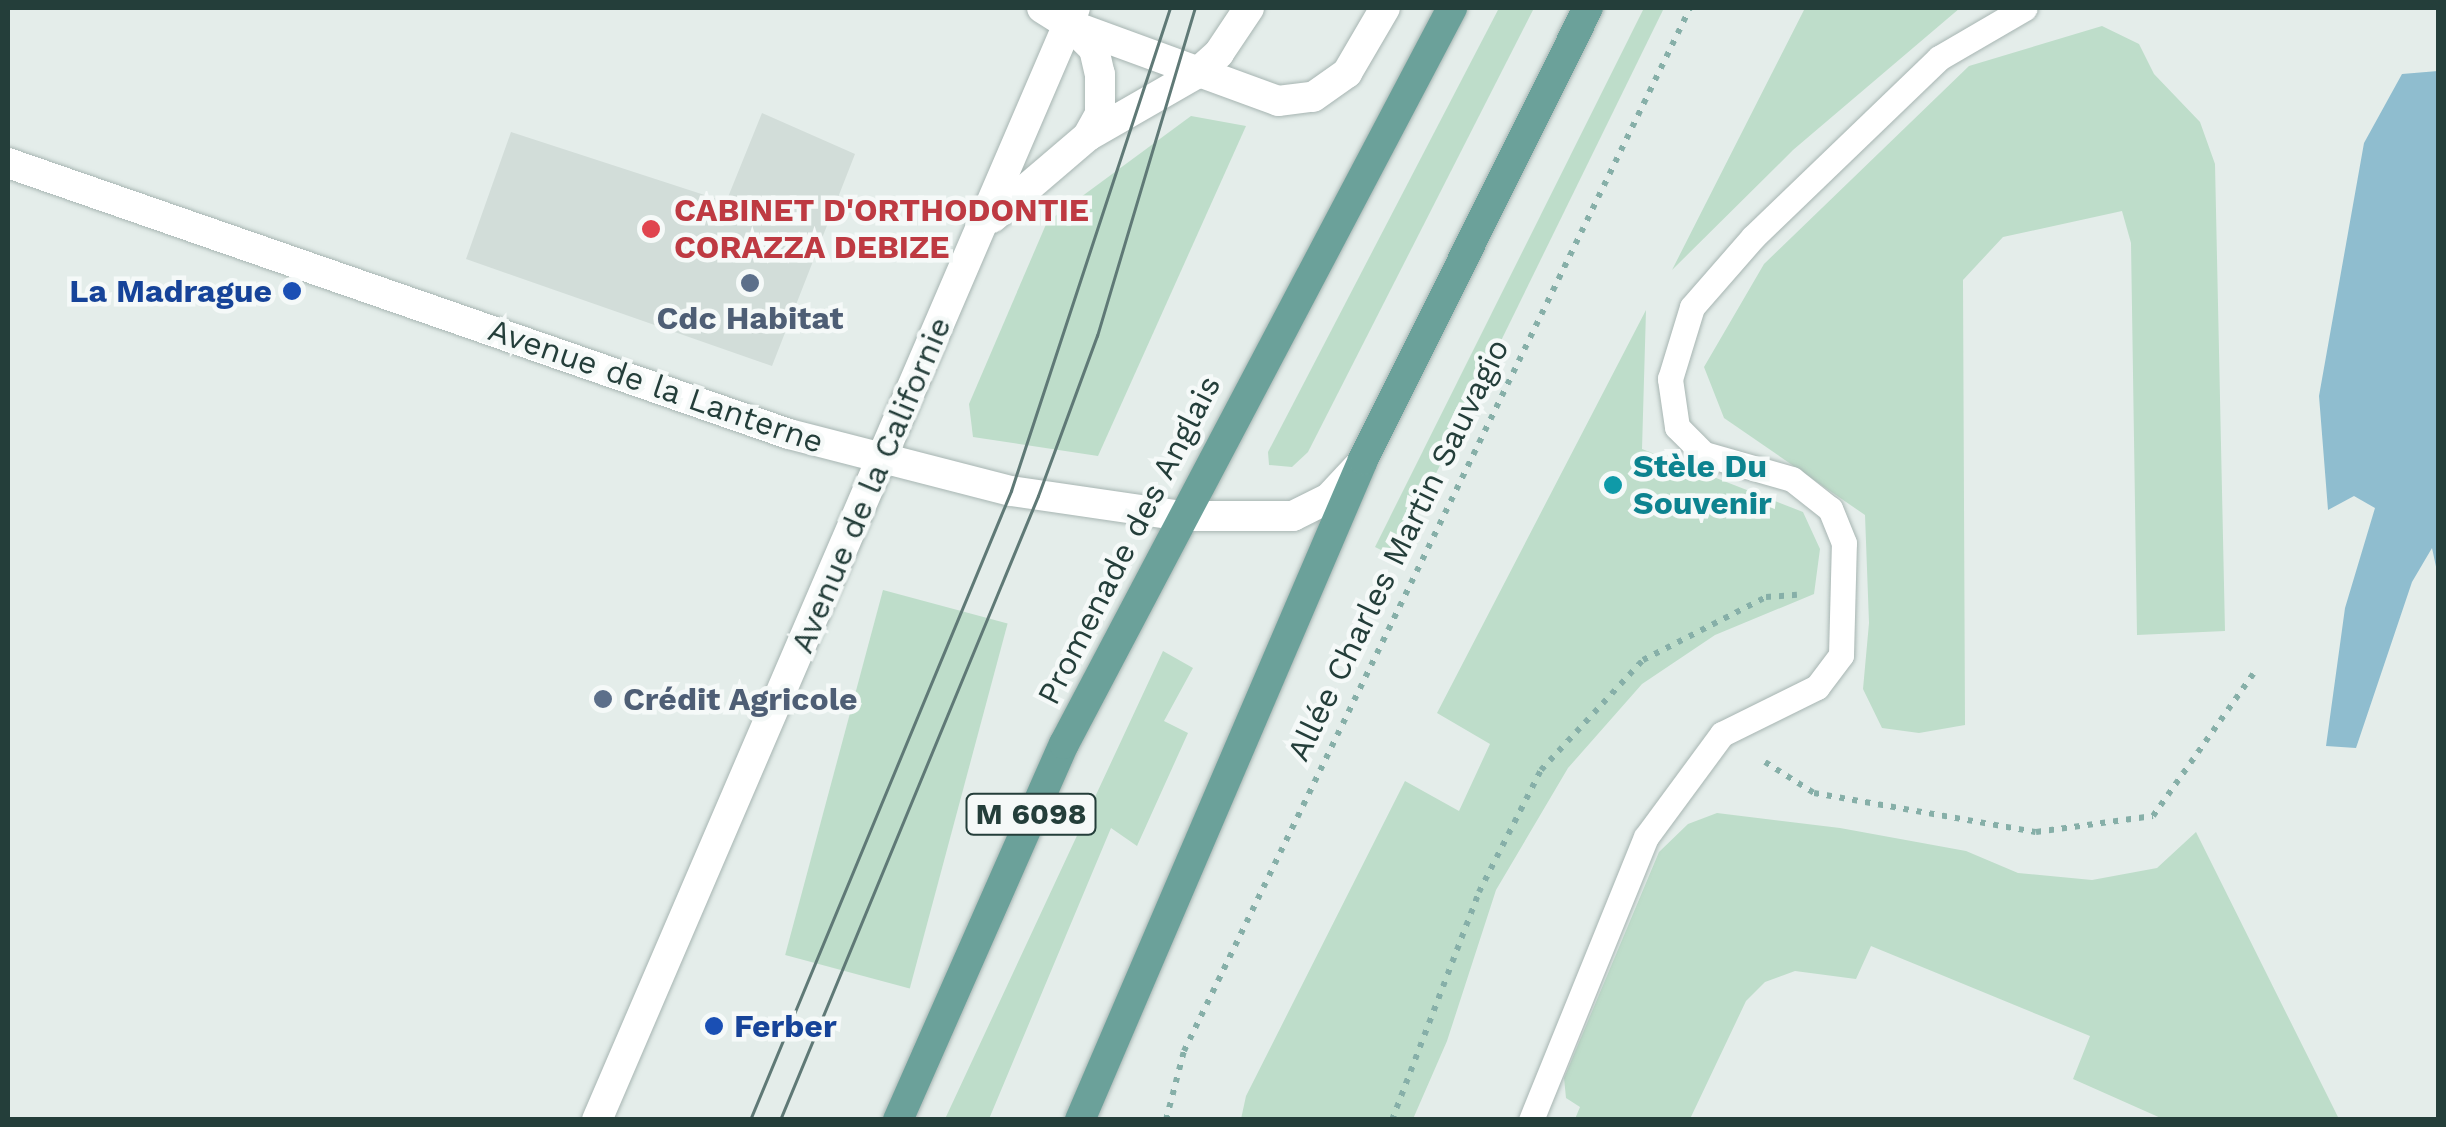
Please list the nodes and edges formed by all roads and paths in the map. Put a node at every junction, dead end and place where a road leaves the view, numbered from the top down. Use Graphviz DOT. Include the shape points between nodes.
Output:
graph roads {
  1 [pos="1042,8"];
  2 [pos="1249,8"];
  3 [pos="1385,8"];
  4 [pos="1452,8"];
  5 [pos="1588,8"];
  6 [pos="1690,8"];
  7 [pos="2025,8"];
  8 [pos="1072,16"];
  9 [pos="1196,74"];
  10 [pos="1088,136"];
  11 [pos="8,163"];
  12 [pos="977,235"];
  13 [pos="1363,460"];
  14 [pos="884,462"];
  15 [pos="1182,516"];
  16 [pos="1843,596"];
  17 [pos="2253,674"];
  18 [pos="1722,734"];
  19 [pos="597,1120"];
  20 [pos="898,1120"];
  21 [pos="1080,1120"];
  22 [pos="1166,1120"];
  23 [pos="1392,1120"];
  24 [pos="1531,1120"];
  1 -- 8 [label="main road"];
  2 -- 9 [label="main road, Avenue de la Californie" via="1220,53"];
  3 -- 9 [label="main road" via="1347,73 1312,98 1278,100"];
  4 -- 15 [label="main road, Promenade des Anglais / M 6098"];
  5 -- 13 [label="main road"];
  6 -- 22 [label="path, Allée Charles Martin Sauvagio" via="1184,1051"];
  7 -- 16 [label="lane" via="1939,58 1752,238 1692,307 1670,380 1677,427 1704,454 1792,480 1830,509 1844,542"];
  8 -- 9 [label="main road"];
  8 -- 10 [label="main road" via="1094,49 1100,74 1100,114"];
  8 -- 12 [label="main road, Avenue de la Californie"];
  9 -- 10 [label="main road, Avenue de la Californie"];
  10 -- 12 [label="main road, Avenue de la Californie" via="1012,195"];
  11 -- 14 [label="main road, Avenue de la Lanterne"];
  12 -- 14 [label="main road, Avenue de la Californie"];
  13 -- 15 [label="main road, Avenue de la Lanterne" via="1330,498 1293,516"];
  13 -- 21 [label="main road"];
  14 -- 15 [label="main road, Avenue de la Lanterne" via="1097,508"];
  14 -- 19 [label="main road, Avenue de la Californie"];
  15 -- 20 [label="main road, Promenade des Anglais / M 6098" via="1064,744"];
  16 -- 18 [label="lane" via="1841,655 1817,687"];
  16 -- 23 [label="path" via="1766,597 1643,660 1541,770 1479,892"];
  17 -- 18 [label="path" via="2153,816 2036,832 1814,793"];
  18 -- 24 [label="lane" via="1646,837"];
}
